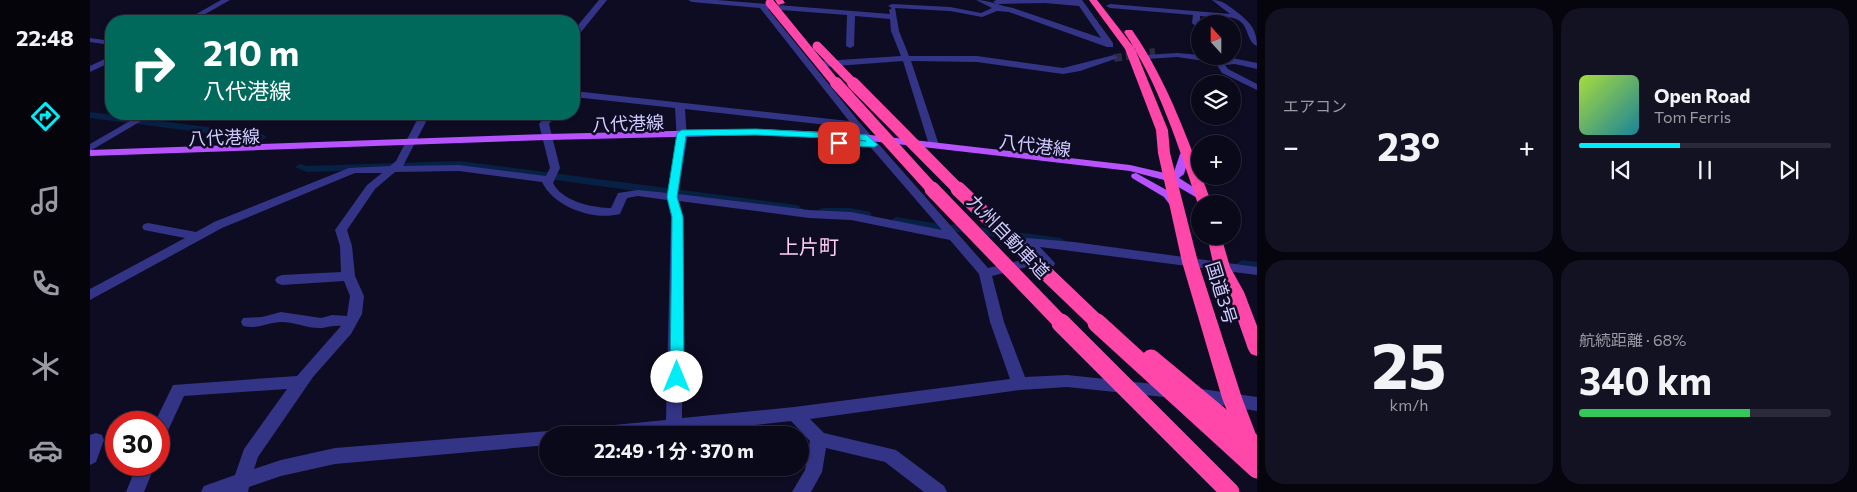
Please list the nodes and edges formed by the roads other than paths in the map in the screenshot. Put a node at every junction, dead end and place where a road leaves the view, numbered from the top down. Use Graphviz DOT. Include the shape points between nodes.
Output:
graph roads {
  1 [pos="226,0"];
  2 [pos="603,0"];
  3 [pos="692,0"];
  4 [pos="804,0"];
  5 [pos="980,0"];
  6 [pos="1216,0"];
  7 [pos="1085,1"];
  8 [pos="772,2"];
  9 [pos="1106,2"];
  10 [pos="892,3"];
  11 [pos="991,4"];
  12 [pos="1001,9"];
  13 [pos="811,10"];
  14 [pos="1197,13"];
  15 [pos="851,14"];
  16 [pos="199,15"];
  17 [pos="893,17"];
  18 [pos="1243,18"];
  19 [pos="1257,20"];
  20 [pos="580,28"];
  21 [pos="90,40"];
  22 [pos="105,42"];
  23 [pos="1109,43"];
  24 [pos="1257,44"];
  25 [pos="850,46"];
  26 [pos="1123,54"];
  27 [pos="1150,55"];
  28 [pos="1191,55"];
  29 [pos="1191,57"];
  30 [pos="906,58"];
  31 [pos="105,62"];
  32 [pos="1241,63"];
  33 [pos="810,65"];
  34 [pos="1221,65"];
  35 [pos="1257,66"];
  36 [pos="90,69"];
  37 [pos="1257,87"];
  38 [pos="580,95"];
  39 [pos="680,106"];
  40 [pos="138,120"];
  41 [pos="423,120"];
  42 [pos="547,120"];
  43 [pos="857,125"];
  44 [pos="682,137"];
  45 [pos="548,141"];
  46 [pos="870,141"];
  47 [pos="934,145"];
  48 [pos="409,146"];
  49 [pos="90,148"];
  50 [pos="90,153"];
  51 [pos="1164,153"];
  52 [pos="1186,154"];
  53 [pos="90,160"];
  54 [pos="394,167"];
  55 [pos="1133,172"];
  56 [pos="1170,178"];
  57 [pos="548,182"];
  58 [pos="1196,195"];
  59 [pos="1202,195"];
  60 [pos="672,197"];
  61 [pos="1177,206"];
  62 [pos="148,227"];
  63 [pos="197,236"];
  64 [pos="956,237"];
  65 [pos="1216,245"];
  66 [pos="1034,262"];
  67 [pos="1190,262"];
  68 [pos="1222,267"];
  69 [pos="1257,271"];
  70 [pos="985,273"];
  71 [pos="348,276"];
  72 [pos="282,280"];
  73 [pos="1018,280"];
  74 [pos="90,295"];
  75 [pos="351,321"];
  76 [pos="248,322"];
  77 [pos="1257,349"];
  78 [pos="302,382"];
  79 [pos="1020,384"];
  80 [pos="1232,398"];
  81 [pos="1257,404"];
  82 [pos="169,411"];
  83 [pos="794,414"];
  84 [pos="674,426"];
  85 [pos="683,426"];
  86 [pos="539,439"];
  87 [pos="819,439"];
  88 [pos="96,440"];
  89 [pos="1257,447"];
  90 [pos="90,457"];
  91 [pos="1257,462"];
  92 [pos="1257,469"];
  93 [pos="142,476"];
  94 [pos="241,486"];
  95 [pos="135,492"];
  96 [pos="210,492"];
  97 [pos="801,492"];
  98 [pos="938,492"];
  99 [pos="1216,492"];
  100 [pos="1230,492"];
  1 -- 16 [label="street"];
  2 -- 20 [label="street"];
  3 -- 8 [label="street"];
  4 -- 13 [label="street"];
  5 -- 11 [label="street"];
  6 -- 18 [label="street"];
  7 -- 11 [label="street"];
  7 -- 23 [label="street"];
  7 -- 26 [label="highway, 国道3号"];
  8 -- 13 [label="street"];
  8 -- 33 [label="street"];
  8 -- 66 [label="highway, 九州自動車道, bridge"];
  8 -- 73 [label="highway, 九州自動車道, bridge" via="871,123"];
  9 -- 14 [label="street"];
  9 -- 27 [label="highway"];
  10 -- 12 [label="street" via="982,15"];
  10 -- 17 [label="street"];
  11 -- 12 [label="street"];
  12 -- 23 [label="street" via="1049,21 1077,34"];
  13 -- 15 [label="street"];
  14 -- 18 [label="street"];
  15 -- 17 [label="street"];
  15 -- 25 [label="street"];
  17 -- 30 [label="street"];
  18 -- 19 [label="street"];
  18 -- 24 [label="street"];
  21 -- 22 [label="street"];
  23 -- 26 [label="street"];
  26 -- 30 [label="street" via="1063,71 977,59"];
  26 -- 51 [label="highway, 国道3号" via="1162,130"];
  27 -- 28 [label="street"];
  27 -- 29 [label="street"];
  27 -- 52 [label="highway"];
  30 -- 33 [label="street"];
  30 -- 47 [label="street"];
  31 -- 36 [label="street"];
  32 -- 35 [label="street"];
  33 -- 43 [label="street"];
  34 -- 37 [label="street" via="1225,71"];
  38 -- 39 [label="street"];
  39 -- 43 [label="street"];
  39 -- 44 [label="street"];
  40 -- 49 [label="street"];
  41 -- 48 [label="street"];
  42 -- 45 [label="street" via="544,124"];
  43 -- 46 [label="street"];
  44 -- 45 [label="main road, 八代港線"];
  44 -- 46 [label="main road, 八代港線"];
  44 -- 60 [label="street"];
  45 -- 48 [label="main road, 八代港線"];
  45 -- 57 [label="street" via="555,168"];
  46 -- 47 [label="main road, 八代港線"];
  46 -- 55 [label="main road, 八代港線"];
  46 -- 64 [label="street"];
  47 -- 55 [label="main road, 八代港線"];
  48 -- 50 [label="main road, 八代港線"];
  48 -- 53 [label="main road, 八代港線"];
  48 -- 54 [label="street"];
  51 -- 55 [label="main road, 八代港線" via="1147,167"];
  51 -- 56 [label="highway, 国道3号"];
  52 -- 56 [label="main road" via="1179,174"];
  52 -- 59 [label="highway"];
  54 -- 57 [label="street" via="459,168 546,179"];
  54 -- 63 [label="street" via="353,170"];
  54 -- 71 [label="street" via="371,187 341,230 346,246"];
  55 -- 56 [label="main road, 八代港線"];
  55 -- 61 [label="main road, 八代港線" via="1168,195"];
  56 -- 58 [label="main road, 八代港線"];
  56 -- 61 [label="highway, 国道3号"];
  57 -- 60 [label="street" via="552,192 565,200 605,213 616,211 622,195 628,193"];
  60 -- 64 [label="street" via="851,216"];
  60 -- 84 [label="street" via="677,217"];
  61 -- 67 [label="highway, 国道3号"];
  62 -- 63 [label="street"];
  63 -- 74 [label="street"];
  64 -- 70 [label="street"];
  65 -- 68 [label="highway, 国道3号"];
  66 -- 89 [label="highway, bridge"];
  66 -- 92 [label="highway, 九州自動車道, bridge"];
  67 -- 68 [label="street"];
  67 -- 70 [label="street" via="1027,242 1049,263 1027,263"];
  67 -- 80 [label="highway, 国道3号"];
  68 -- 69 [label="street"];
  68 -- 77 [label="highway, 国道3号" via="1236,292"];
  70 -- 79 [label="street" via="997,322"];
  71 -- 72 [label="street"];
  71 -- 75 [label="street" via="357,296"];
  73 -- 99 [label="highway, bridge" via="1056,326"];
  73 -- 100 [label="highway, 九州自動車道, bridge"];
  75 -- 76 [label="street" via="320,323 281,317"];
  75 -- 78 [label="street"];
  78 -- 82 [label="street" via="179,390"];
  78 -- 94 [label="street" via="250,454"];
  79 -- 80 [label="street" via="1067,382"];
  79 -- 83 [label="street"];
  80 -- 81 [label="street"];
  80 -- 91 [label="highway, 国道3号"];
  83 -- 85 [label="street"];
  83 -- 87 [label="street"];
  86 -- 94 [label="street" via="335,456"];
  87 -- 97 [label="street" via="813,472"];
  87 -- 98 [label="street" via="890,455"];
  88 -- 90 [label="street"];
  93 -- 95 [label="street"];
  94 -- 96 [label="street"];
}
